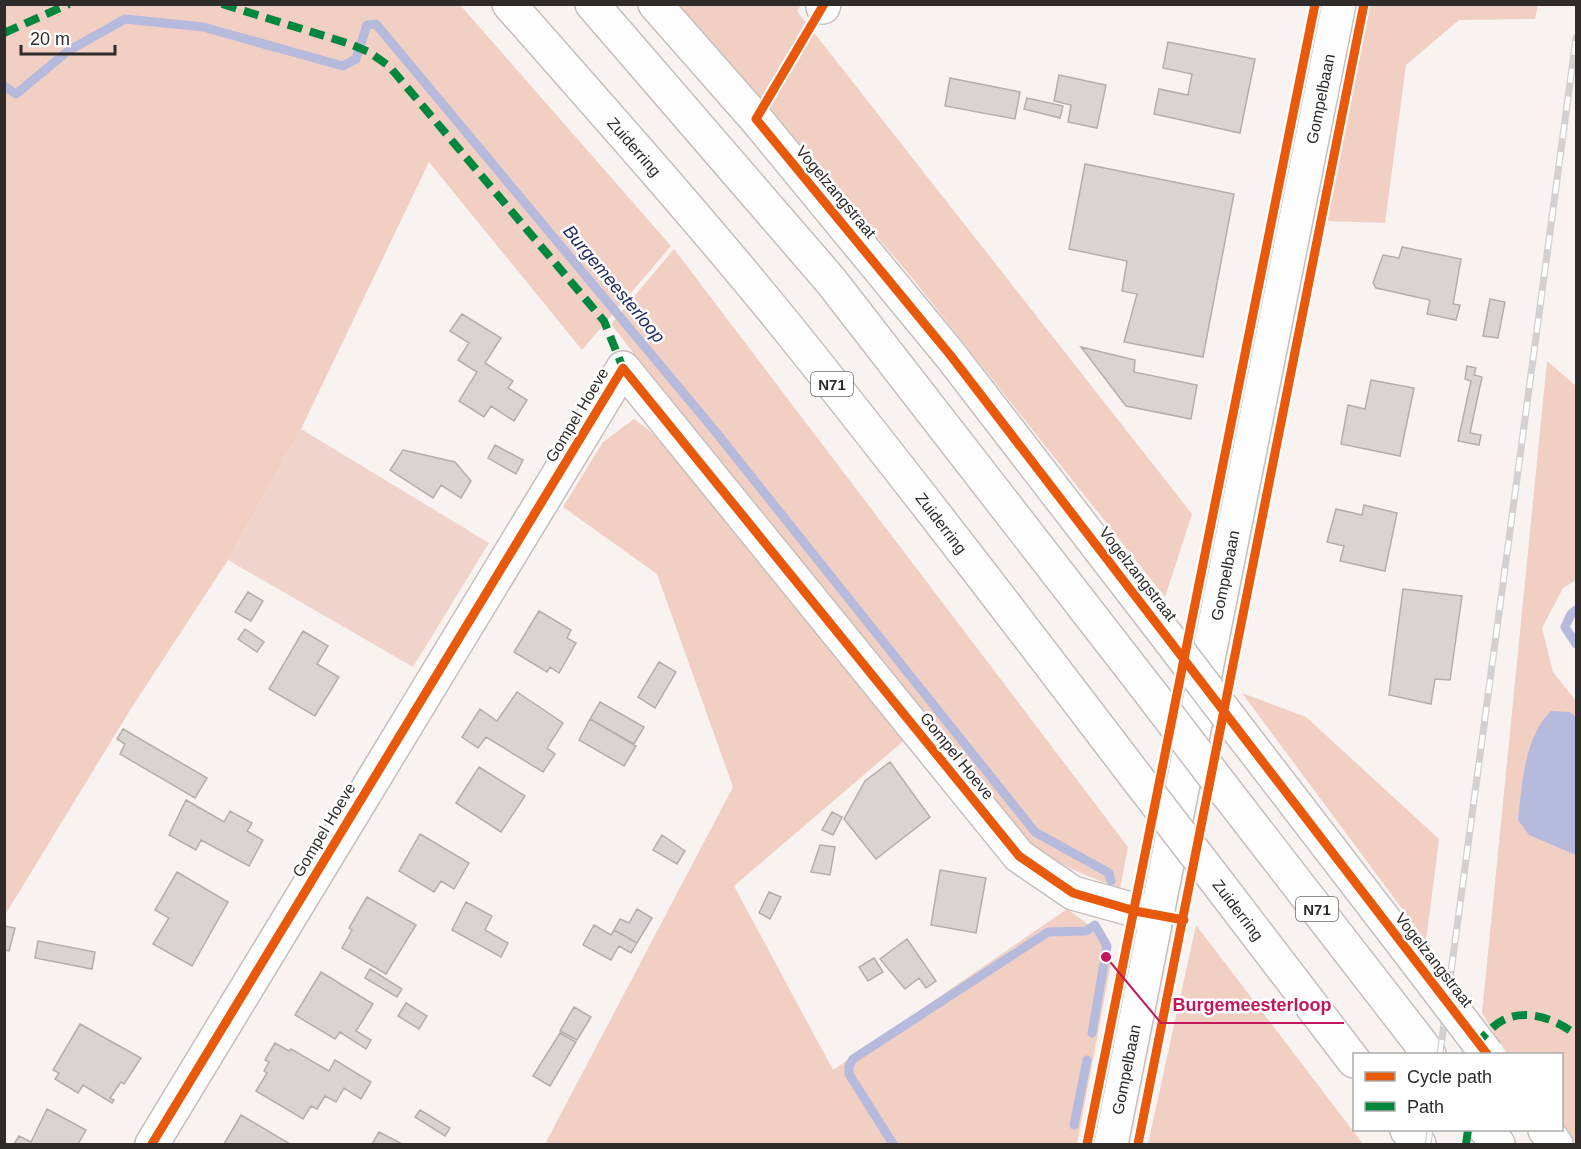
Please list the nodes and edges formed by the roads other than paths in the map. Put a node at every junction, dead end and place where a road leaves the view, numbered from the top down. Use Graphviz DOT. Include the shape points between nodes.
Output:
graph roads {
  1 [pos="509,4"];
  2 [pos="592,4"];
  3 [pos="655,4"];
  4 [pos="1339,4"];
  5 [pos="1156,916"];
  6 [pos="1428,1053"];
  7 [pos="1486,1053"];
  8 [pos="1353,1060"];
  9 [pos="1408,1131"];
  10 [pos="1487,1131"];
  11 [pos="1546,1131"];
  12 [pos="152,1144"];
  13 [pos="1111,1144"];
  14 [pos="1419,1144"];
  15 [pos="1498,1144"];
  16 [pos="1556,1144"];
  1 -- 8 [label="main road, Zuiderring / N71, bridge" via="785,325 952,535"];
  2 -- 6 [label="main road, N71, bridge" via="831,281"];
  3 -- 7 [label="main road, Vogelzangstraat, bridge" via="756,119 951,356"];
  4 -- 5 [label="main road, Gompelbaan"];
  5 -- 12 [label="main road, Gompel Hoeve" via="1073,893 1019,856 622,368"];
  5 -- 13 [label="main road, Gompelbaan"];
  9 -- 14 [label="main road"];
  10 -- 15 [label="main road"];
  11 -- 16 [label="main road"];
}
